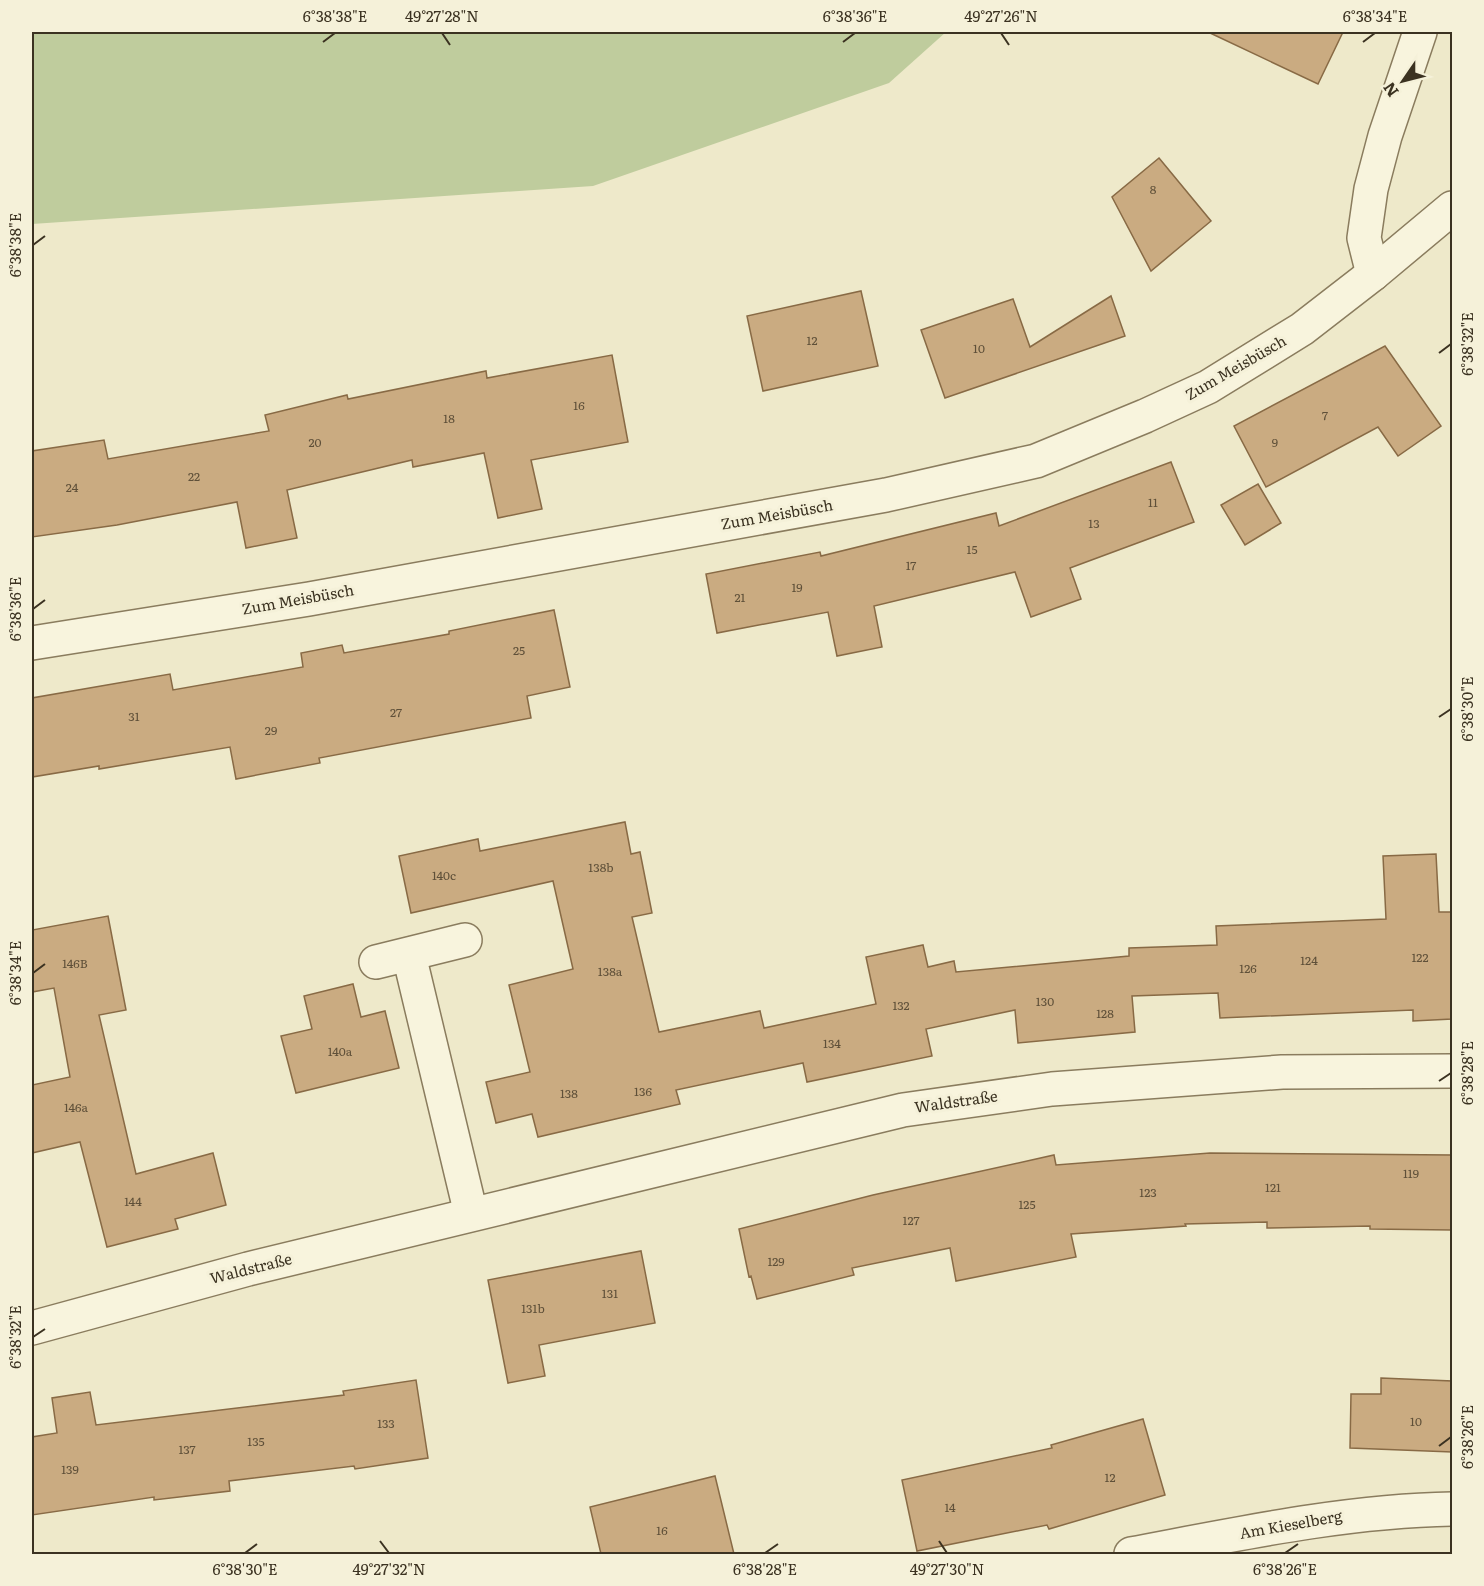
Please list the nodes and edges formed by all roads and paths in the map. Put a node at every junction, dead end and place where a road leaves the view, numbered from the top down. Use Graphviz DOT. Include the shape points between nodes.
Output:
graph roads {
  1 [pos="1420,32"];
  2 [pos="1452,208"];
  3 [pos="1373,274"];
  4 [pos="32,643"];
  5 [pos="465,940"];
  6 [pos="409,955"];
  7 [pos="376,962"];
  8 [pos="1452,1071"];
  9 [pos="471,1214"];
  10 [pos="32,1328"];
  11 [pos="1452,1509"];
  12 [pos="1131,1554"];
  1 -- 3 [label="street" via="1371,189 1364,238"];
  2 -- 3 [label="street, Zum Meisbüsch"];
  3 -- 4 [label="street, Zum Meisbüsch" via="1302,329 1208,387 1036,461 886,495 309,599"];
  5 -- 6 [label="street"];
  6 -- 7 [label="street"];
  6 -- 9 [label="street"];
  8 -- 9 [label="street, Waldstraße" via="1271,1073 1052,1089 903,1110"];
  9 -- 10 [label="street, Waldstraße"];
  11 -- 12 [label="street, Am Kieselberg" via="1343,1516"];
}
